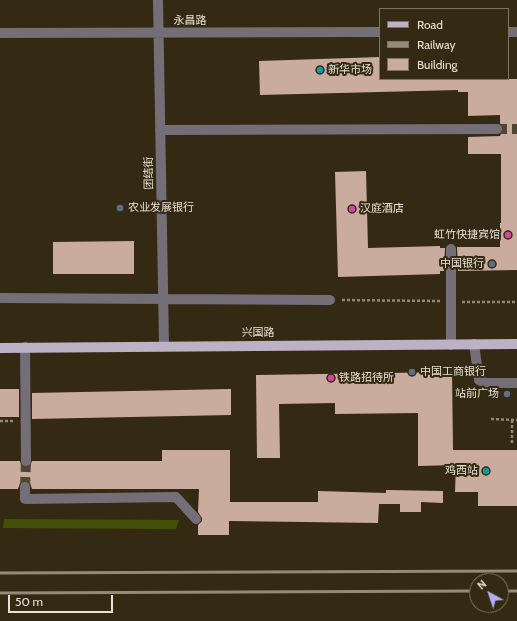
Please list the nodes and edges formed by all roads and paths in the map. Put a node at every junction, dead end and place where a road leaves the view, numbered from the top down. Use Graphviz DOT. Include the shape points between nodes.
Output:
graph roads {
  1 [pos="158,0"];
  2 [pos="379,32"];
  3 [pos="0,33"];
  4 [pos="158,33"];
  5 [pos="497,129"];
  6 [pos="160,130"];
  7 [pos="451,249"];
  8 [pos="0,298"];
  9 [pos="164,299"];
  10 [pos="330,300"];
  11 [pos="451,344"];
  12 [pos="474,344"];
  13 [pos="517,344"];
  14 [pos="164,345"];
  15 [pos="0,348"];
  16 [pos="25,348"];
  17 [pos="517,383"];
  18 [pos="491,420"];
  19 [pos="512,420"];
  20 [pos="517,420"];
  21 [pos="512,443"];
  22 [pos="26,461"];
  23 [pos="25,487"];
  24 [pos="196,518"];
  1 -- 4 [label="street, 团结街"];
  2 -- 4 [label="street, 永昌路"];
  3 -- 4 [label="street, 永昌路"];
  4 -- 6 [label="street, 团结街"];
  5 -- 6 [label="street"];
  6 -- 9 [label="street, 团结街"];
  7 -- 11 [label="street"];
  8 -- 9 [label="street"];
  9 -- 10 [label="street"];
  9 -- 14 [label="street, 团结街"];
  11 -- 12 [label="main road, 兴国路"];
  11 -- 14 [label="main road, 兴国路"];
  12 -- 13 [label="main road, 兴国路"];
  12 -- 17 [label="street" via="479,380 485,383"];
  14 -- 16 [label="main road, 兴国路"];
  15 -- 16 [label="main road, 兴国路"];
  16 -- 22 [label="street"];
  18 -- 19 [label="path"];
  19 -- 20 [label="path"];
  19 -- 21 [label="path"];
  23 -- 24 [label="street" via="26,499 176,497"];
}
